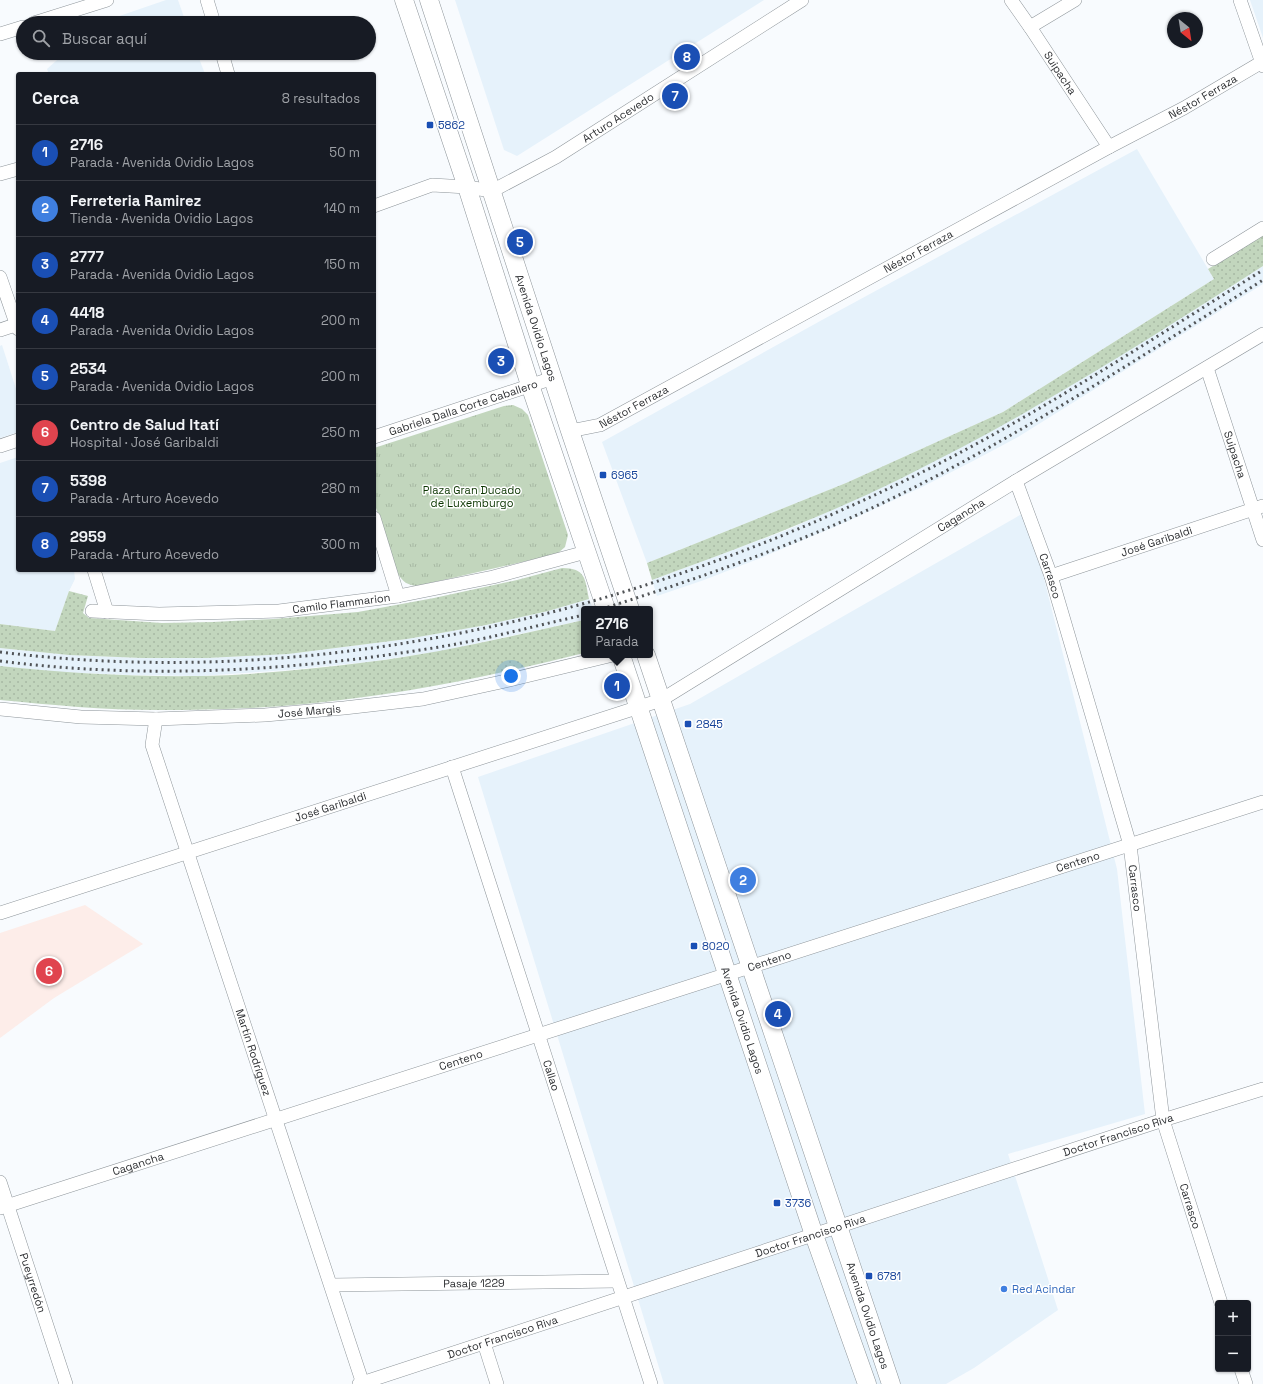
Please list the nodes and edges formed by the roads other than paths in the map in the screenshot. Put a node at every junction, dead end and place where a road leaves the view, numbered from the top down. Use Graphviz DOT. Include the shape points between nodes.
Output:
graph roads {
  1 [pos="106,0"];
  2 [pos="208,0"];
  3 [pos="404,0"];
  4 [pos="429,0"];
  5 [pos="802,0"];
  6 [pos="1011,0"];
  7 [pos="1075,0"];
  8 [pos="1240,0"];
  9 [pos="56,16"];
  10 [pos="212,16"];
  11 [pos="1030,27"];
  12 [pos="16,29"];
  13 [pos="0,34"];
  14 [pos="224,60"];
  15 [pos="1262,64"];
  16 [pos="227,72"];
  17 [pos="1109,147"];
  18 [pos="16,170"];
  19 [pos="0,174"];
  20 [pos="467,187"];
  21 [pos="492,191"];
  22 [pos="376,205"];
  23 [pos="1263,228"];
  24 [pos="1213,259"];
  25 [pos="0,277"];
  26 [pos="16,321"];
  27 [pos="16,326"];
  28 [pos="0,330"];
  29 [pos="1263,334"];
  30 [pos="1207,368"];
  31 [pos="553,378"];
  32 [pos="530,385"];
  33 [pos="570,431"];
  34 [pos="376,436"];
  35 [pos="16,441"];
  36 [pos="0,446"];
  37 [pos="1016,481"];
  38 [pos="1258,508"];
  39 [pos="376,524"];
  40 [pos="1263,540"];
  41 [pos="586,552"];
  42 [pos="95,572"];
  43 [pos="1051,576"];
  44 [pos="398,596"];
  45 [pos="605,606"];
  46 [pos="629,606"];
  47 [pos="92,611"];
  48 [pos="107,612"];
  49 [pos="601,658"];
  50 [pos="622,658"];
  51 [pos="647,658"];
  52 [pos="661,700"];
  53 [pos="640,707"];
  54 [pos="0,709"];
  55 [pos="156,719"];
  56 [pos="452,767"];
  57 [pos="1263,802"];
  58 [pos="1130,845"];
  59 [pos="188,852"];
  60 [pos="0,912"];
  61 [pos="751,967"];
  62 [pos="728,973"];
  63 [pos="538,1036"];
  64 [pos="1263,1089"];
  65 [pos="276,1120"];
  66 [pos="1163,1120"];
  67 [pos="0,1182"];
  68 [pos="4,1207"];
  69 [pos="839,1228"];
  70 [pos="814,1235"];
  71 [pos="618,1281"];
  72 [pos="331,1285"];
  73 [pos="623,1298"];
  74 [pos="1220,1300"];
  75 [pos="484,1343"];
  76 [pos="1242,1372"];
  77 [pos="66,1384"];
  78 [pos="362,1384"];
  79 [pos="497,1384"];
  80 [pos="651,1384"];
  81 [pos="867,1384"];
  82 [pos="891,1384"];
  83 [pos="1246,1384"];
  1 -- 9 [label="street"];
  2 -- 10 [label="street"];
  3 -- 20 [label="main road, Avenida Ovidio Lagos"];
  4 -- 21 [label="main road, Avenida Ovidio Lagos"];
  5 -- 21 [label="street, Arturo Acevedo" via="556,157"];
  6 -- 11 [label="street, Suipacha"];
  7 -- 11 [label="street"];
  8 -- 15 [label="street"];
  11 -- 17 [label="street, Suipacha"];
  12 -- 13 [label="street"];
  14 -- 16 [label="street"];
  15 -- 17 [label="street, Néstor Ferraza"];
  17 -- 33 [label="street, Néstor Ferraza" via="600,425"];
  18 -- 19 [label="street"];
  20 -- 21 [label="street"];
  20 -- 22 [label="street" via="432,185"];
  20 -- 32 [label="main road, Avenida Ovidio Lagos"];
  21 -- 31 [label="main road, Avenida Ovidio Lagos"];
  23 -- 24 [label="street"];
  25 -- 26 [label="street"];
  27 -- 28 [label="street"];
  29 -- 30 [label="street, Cagancha"];
  30 -- 37 [label="street, Cagancha"];
  30 -- 38 [label="street, Suipacha"];
  31 -- 32 [label="street, Gabriela Dalla Corte Caballero"];
  31 -- 33 [label="main road, Avenida Ovidio Lagos"];
  32 -- 34 [label="street, Gabriela Dalla Corte Caballero"];
  32 -- 41 [label="main road, Avenida Ovidio Lagos"];
  33 -- 46 [label="main road, Avenida Ovidio Lagos"];
  35 -- 36 [label="street"];
  37 -- 43 [label="street, Carrasco"];
  37 -- 52 [label="street, Cagancha"];
  38 -- 40 [label="street, Suipacha"];
  38 -- 43 [label="street, José Garibaldi"];
  39 -- 44 [label="street"];
  41 -- 44 [label="street, Camilo Flammarion" via="493,577"];
  41 -- 45 [label="main road, Avenida Ovidio Lagos"];
  42 -- 48 [label="street"];
  43 -- 58 [label="street, Carrasco"];
  44 -- 48 [label="street, Camilo Flammarion" via="279,611 159,614"];
  47 -- 48 [label="street, Camilo Flammarion"];
  49 -- 55 [label="street, José Margis" via="423,698 264,715"];
  50 -- 53 [label="main road, Avenida Ovidio Lagos"];
  51 -- 52 [label="main road, Avenida Ovidio Lagos"];
  52 -- 53 [label="street, José Garibaldi"];
  52 -- 61 [label="main road, Avenida Ovidio Lagos"];
  53 -- 56 [label="street, José Garibaldi"];
  53 -- 62 [label="main road, Avenida Ovidio Lagos"];
  54 -- 55 [label="street, José Margis" via="81,717"];
  55 -- 59 [label="street, Martín Rodríguez" via="152,745"];
  56 -- 59 [label="street, José Garibaldi"];
  56 -- 63 [label="street, Callao"];
  57 -- 58 [label="street, Centeno"];
  58 -- 61 [label="street, Centeno"];
  58 -- 66 [label="street, Carrasco"];
  59 -- 60 [label="street, José Garibaldi"];
  59 -- 65 [label="street, Martín Rodríguez"];
  61 -- 62 [label="street, Centeno"];
  61 -- 69 [label="main road, Avenida Ovidio Lagos"];
  62 -- 63 [label="street, Centeno"];
  62 -- 70 [label="main road, Avenida Ovidio Lagos"];
  63 -- 65 [label="street, Centeno"];
  63 -- 71 [label="street, Callao"];
  64 -- 66 [label="street, Doctor Francisco Riva"];
  65 -- 68 [label="street, Cagancha"];
  65 -- 72 [label="street, Martín Rodríguez"];
  66 -- 69 [label="street, Doctor Francisco Riva"];
  66 -- 74 [label="street, Carrasco"];
  67 -- 68 [label="street, Pueyrredón"];
  68 -- 77 [label="street, Pueyrredón"];
  69 -- 70 [label="street, Doctor Francisco Riva"];
  69 -- 82 [label="main road, Avenida Ovidio Lagos"];
  70 -- 73 [label="street, Doctor Francisco Riva"];
  70 -- 81 [label="main road, Avenida Ovidio Lagos"];
  71 -- 72 [label="street, Pasaje 1229"];
  71 -- 73 [label="street, Callao"];
  72 -- 78 [label="street, Martín Rodríguez"];
  73 -- 75 [label="street, Doctor Francisco Riva"];
  73 -- 80 [label="street, Callao"];
  75 -- 78 [label="street, Doctor Francisco Riva"];
  75 -- 79 [label="street"];
  76 -- 83 [label="street"];
}
